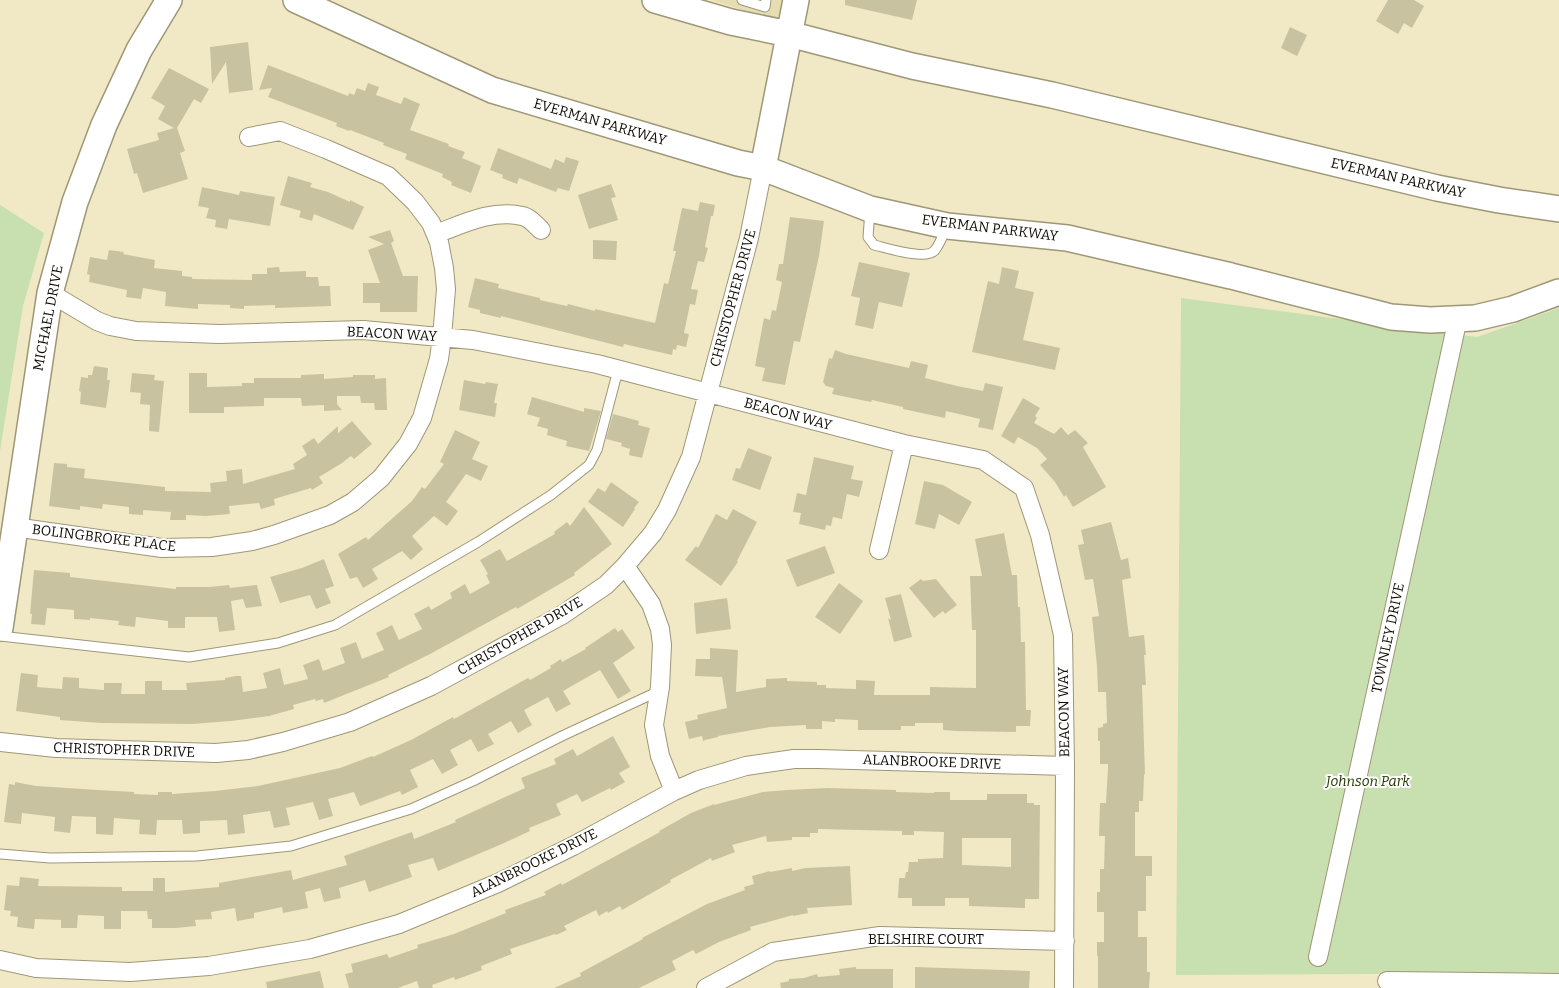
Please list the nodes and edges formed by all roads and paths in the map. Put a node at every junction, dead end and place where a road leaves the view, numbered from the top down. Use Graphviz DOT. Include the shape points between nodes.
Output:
graph roads {
  1 [pos="169,0"];
  2 [pos="296,0"];
  3 [pos="654,0"];
  4 [pos="742,0"];
  5 [pos="766,0"];
  6 [pos="796,0"];
  7 [pos="789,34"];
  8 [pos="249,137"];
  9 [pos="765,160"];
  10 [pos="1559,208"];
  11 [pos="870,209"];
  12 [pos="947,226"];
  13 [pos="541,230"];
  14 [pos="436,234"];
  15 [pos="1559,292"];
  16 [pos="50,294"];
  17 [pos="1458,318"];
  18 [pos="442,337"];
  19 [pos="618,370"];
  20 [pos="708,393"];
  21 [pos="904,444"];
  22 [pos="14,526"];
  23 [pos="880,550"];
  24 [pos="624,566"];
  25 [pos="0,628"];
  26 [pos="0,636"];
  27 [pos="659,691"];
  28 [pos="0,742"];
  29 [pos="1065,766"];
  30 [pos="674,791"];
  31 [pos="0,854"];
  32 [pos="1065,941"];
  33 [pos="1318,957"];
  34 [pos="0,960"];
  35 [pos="1386,981"];
  36 [pos="1559,983"];
  37 [pos="706,988"];
  38 [pos="1064,988"];
  1 -- 16 [label="main road, MICHAEL DRIVE" via="139,50 104,125 75,202"];
  2 -- 9 [label="main road, EVERMAN PARKWAY" via="492,90 738,163"];
  3 -- 7 [label="main road, EVERMAN PARKWAY" via="731,22"];
  4 -- 5 [label="lane" via="765,7"];
  6 -- 7 [label="main road, CHRISTOPHER DRIVE"];
  7 -- 9 [label="main road, CHRISTOPHER DRIVE"];
  7 -- 10 [label="main road, EVERMAN PARKWAY" via="912,66 1052,95 1437,188"];
  8 -- 14 [label="street, BOLINGBROKE PLACE" via="280,132 388,176 415,202"];
  9 -- 11 [label="main road, EVERMAN PARKWAY"];
  9 -- 20 [label="street, CHRISTOPHER DRIVE" via="749,238"];
  11 -- 12 [label="main road, EVERMAN PARKWAY"];
  11 -- 12 [label="lane" via="868,237 874,245 907,253 928,255 935,251"];
  12 -- 17 [label="main road, EVERMAN PARKWAY" via="1067,238 1391,317"];
  13 -- 14 [label="street" via="524,216 500,214 488,215"];
  14 -- 18 [label="street, BOLINGBROKE PLACE" via="446,289"];
  15 -- 17 [label="main road, EVERMAN PARKWAY" via="1513,309 1475,318"];
  16 -- 18 [label="street, BEACON WAY" via="97,321 136,331 219,334 363,330"];
  16 -- 22 [label="main road, MICHAEL DRIVE"];
  17 -- 33 [label="street, TOWNLEY DRIVE"];
  18 -- 19 [label="street, BEACON WAY" via="473,340"];
  18 -- 22 [label="street, BOLINGBROKE PLACE" via="422,418 408,444 381,478 353,502 330,515 252,541 212,547 162,548"];
  19 -- 20 [label="street, BEACON WAY"];
  19 -- 26 [label="lane" via="597,450 589,465 551,495 478,542 335,625 278,643 189,657"];
  20 -- 21 [label="street, BEACON WAY"];
  20 -- 24 [label="street, CHRISTOPHER DRIVE" via="691,457 667,510 653,533"];
  21 -- 23 [label="street"];
  21 -- 29 [label="street, BEACON WAY" via="983,460 1024,488 1040,535 1063,636"];
  22 -- 25 [label="main road, MICHAEL DRIVE"];
  24 -- 27 [label="street" via="651,604 660,629"];
  24 -- 28 [label="street, CHRISTOPHER DRIVE" via="606,585 562,615 431,686 350,722 283,742 216,753 56,748"];
  27 -- 30 [label="street" via="654,725 660,756"];
  27 -- 31 [label="lane" via="410,809 291,846 197,856 50,858"];
  29 -- 30 [label="street, ALANBROOKE DRIVE" via="794,759 722,772"];
  29 -- 32 [label="street, BEACON WAY"];
  30 -- 34 [label="street, ALANBROOKE DRIVE" via="498,883 399,924 310,949 210,966 130,972 36,968"];
  32 -- 37 [label="street, BELSHIRE COURT" via="880,936 773,952"];
  32 -- 38 [label="street, BEACON WAY"];
  35 -- 36 [label="street"];
}
